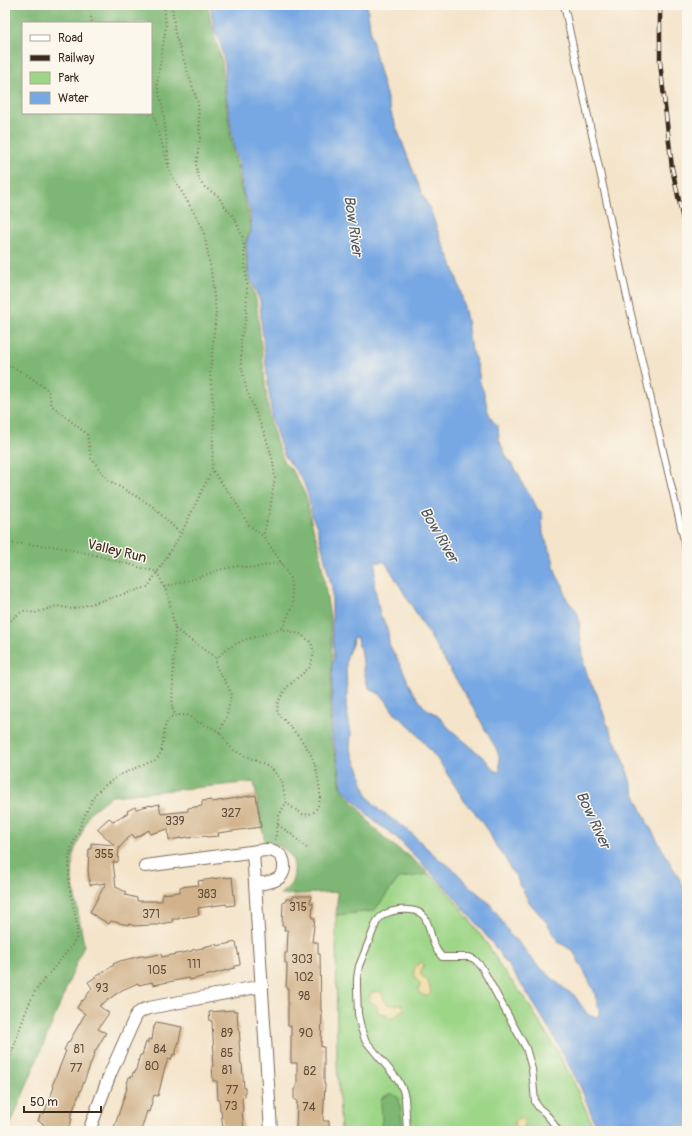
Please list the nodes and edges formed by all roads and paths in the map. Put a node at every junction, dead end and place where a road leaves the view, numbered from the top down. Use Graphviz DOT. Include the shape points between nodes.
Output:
graph roads {
  1 [pos="89,5"];
  2 [pos="164,5"];
  3 [pos="172,5"];
  4 [pos="564,5"];
  5 [pos="92,22"];
  6 [pos="152,109"];
  7 [pos="170,172"];
  8 [pos="5,368"];
  9 [pos="212,470"];
  10 [pos="181,534"];
  11 [pos="263,536"];
  12 [pos="5,543"];
  13 [pos="687,553"];
  14 [pos="281,562"];
  15 [pos="157,572"];
  16 [pos="164,588"];
  17 [pos="5,626"];
  18 [pos="175,629"];
  19 [pos="282,629"];
  20 [pos="216,658"];
  21 [pos="175,715"];
  22 [pos="219,732"];
  23 [pos="286,802"];
  24 [pos="278,825"];
  25 [pos="309,850"];
  26 [pos="253,852"];
  27 [pos="275,852"];
  28 [pos="145,866"];
  29 [pos="255,884"];
  30 [pos="262,986"];
  31 [pos="5,1071"];
  32 [pos="89,1131"];
  33 [pos="271,1131"];
  34 [pos="407,1131"];
  35 [pos="558,1131"];
  1 -- 5 [label="path"];
  2 -- 7 [label="path" via="166,26 157,84 163,109"];
  3 -- 11 [label="path" via="175,34 198,103 198,176 203,186 218,196 234,217 243,238 247,291 246,318 241,338 241,365 247,391 273,461 275,478"];
  4 -- 13 [label="lane" via="627,297"];
  6 -- 7 [label="path"];
  7 -- 9 [label="path" via="203,228 211,270 216,313 210,374 214,412"];
  8 -- 10 [label="path" via="11,366 48,390 52,406 87,434 91,458 108,480 151,505"];
  9 -- 10 [label="path, Valley Run"];
  9 -- 11 [label="path" via="236,501 248,524"];
  10 -- 15 [label="path, Valley Run"];
  11 -- 14 [label="path"];
  12 -- 15 [label="path, Valley Run" via="53,546"];
  14 -- 16 [label="path" via="253,568 238,566 219,570"];
  14 -- 19 [label="path" via="290,578 293,604"];
  15 -- 16 [label="path"];
  15 -- 17 [label="path" via="148,587 73,609 57,606 35,612 24,611"];
  16 -- 18 [label="path" via="168,595"];
  18 -- 20 [label="path"];
  18 -- 21 [label="path" via="172,707"];
  19 -- 20 [label="path" via="244,640 226,649"];
  19 -- 23 [label="path" via="300,634 311,642 314,653 310,667 286,688 278,702 277,712 308,751 314,763 320,792 318,808 313,813 304,815"];
  20 -- 22 [label="path" via="216,667 229,688 230,695 227,716"];
  21 -- 22 [label="path" via="189,715"];
  21 -- 31 [label="path" via="166,721 162,748 155,760 120,776 95,794 71,848 69,885 77,937 35,990"];
  22 -- 23 [label="path" via="235,751 275,772 282,782"];
  23 -- 24 [label="path"];
  24 -- 25 [label="path"];
  24 -- 27 [label="path"];
  26 -- 27 [label="street"];
  26 -- 28 [label="street"];
  26 -- 29 [label="street"];
  27 -- 29 [label="street" via="283,860 282,873 277,879"];
  29 -- 30 [label="street"];
  30 -- 32 [label="street" via="149,1008 137,1014 110,1074"];
  30 -- 33 [label="street"];
  34 -- 35 [label="lane" via="403,1090 366,1040 359,1021 356,989 360,966 377,921 386,913 406,909 421,913 427,921 435,948 442,957 469,957 481,966 526,1048 532,1069 535,1102"];
}
